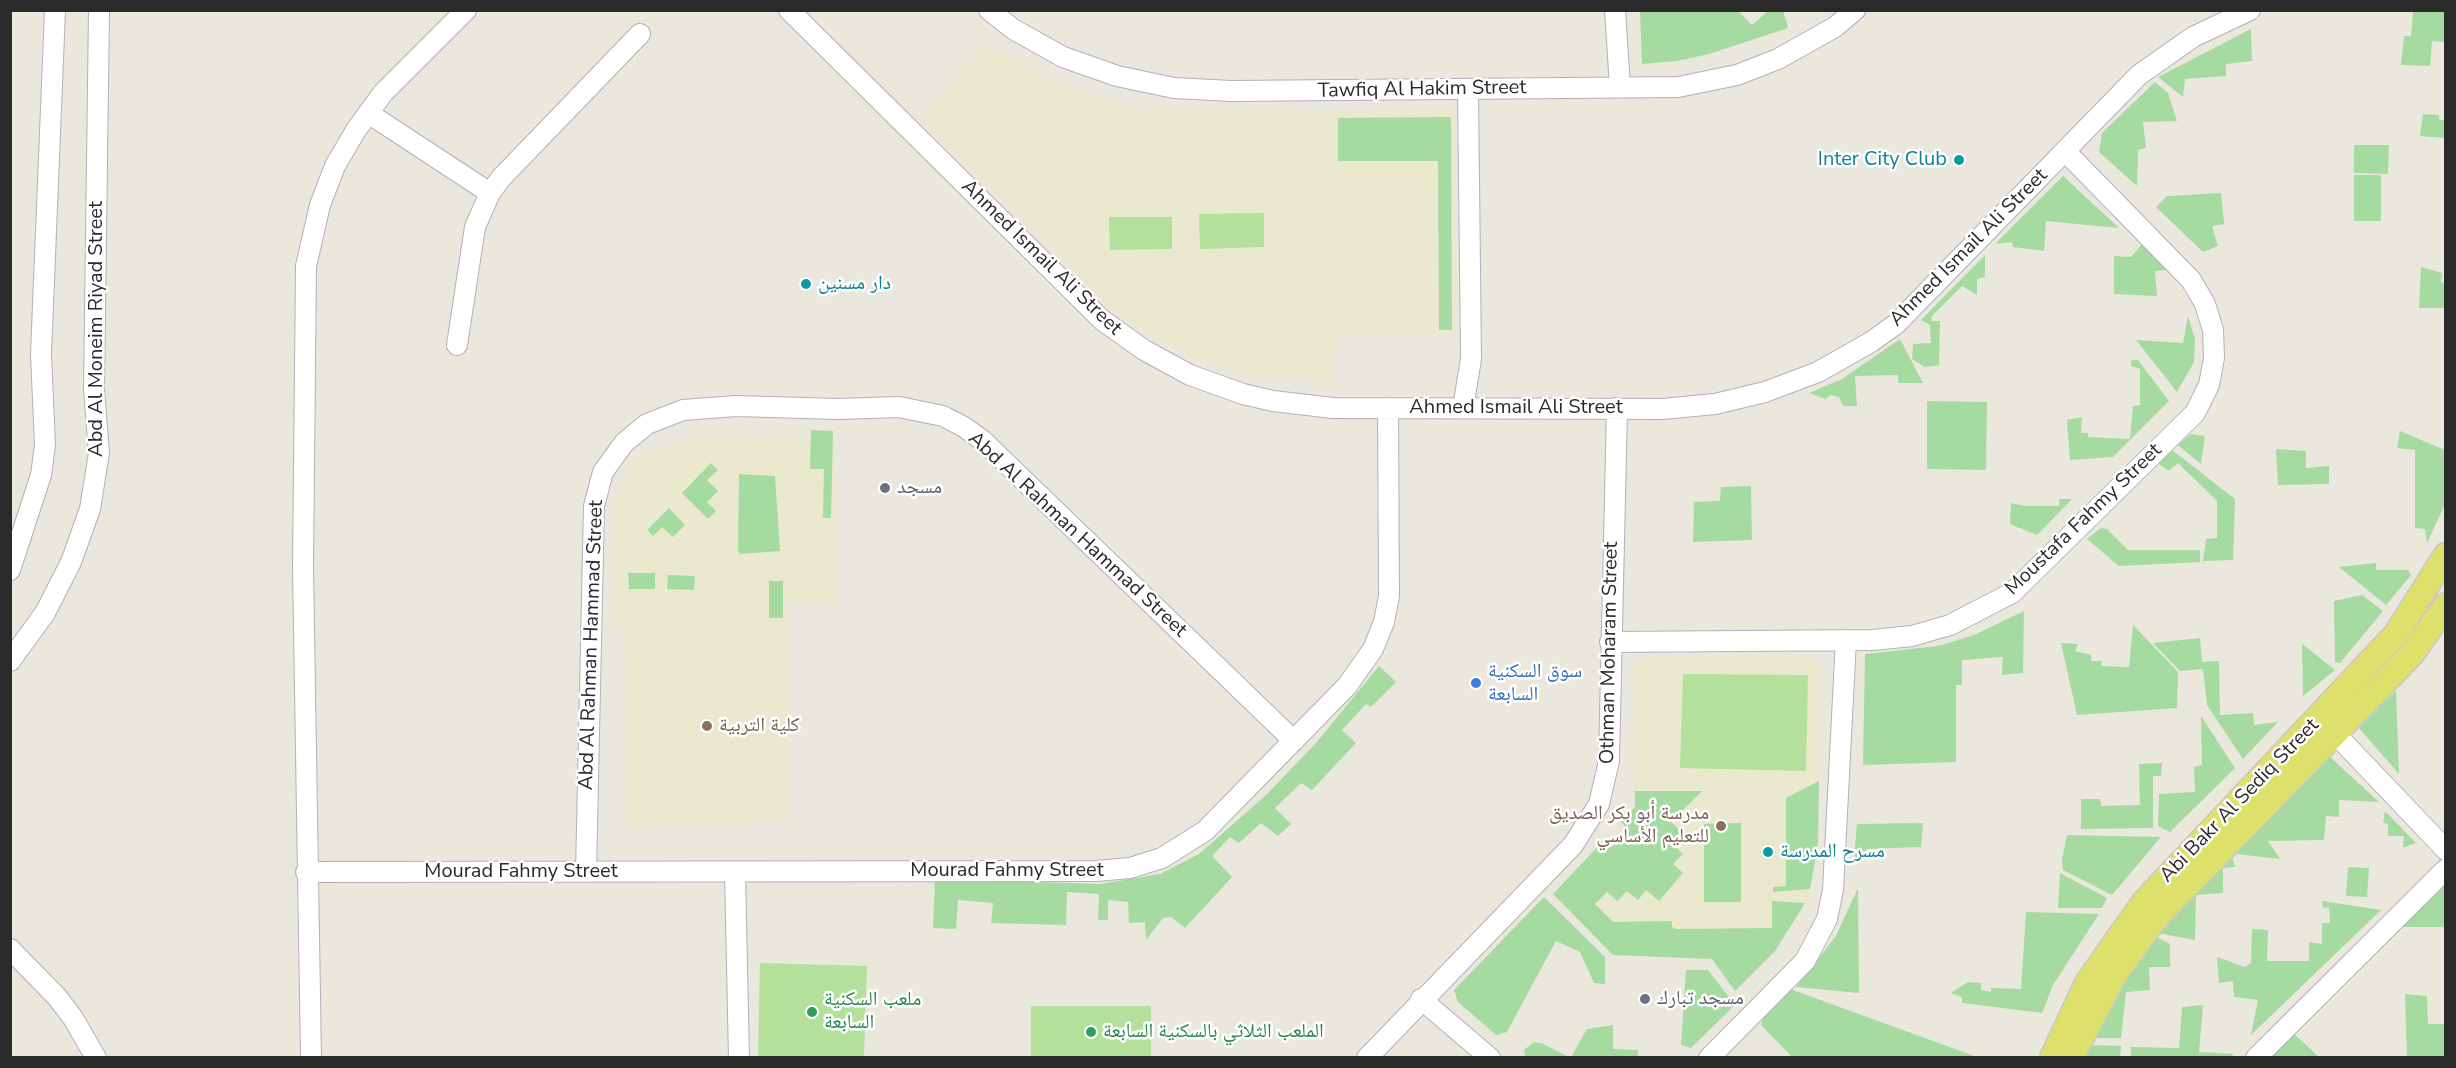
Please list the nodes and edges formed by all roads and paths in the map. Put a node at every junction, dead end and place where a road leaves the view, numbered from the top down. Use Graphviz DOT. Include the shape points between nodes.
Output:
graph roads {
  1 [pos="55,10"];
  2 [pos="99,10"];
  3 [pos="466,10"];
  4 [pos="789,10"];
  5 [pos="989,10"];
  6 [pos="1615,10"];
  7 [pos="1855,10"];
  8 [pos="2250,10"];
  9 [pos="640,34"];
  10 [pos="1620,87"];
  11 [pos="1468,89"];
  12 [pos="368,113"];
  13 [pos="2065,151"];
  14 [pos="490,193"];
  15 [pos="457,345"];
  16 [pos="1388,408"];
  17 [pos="1463,408"];
  18 [pos="1617,408"];
  19 [pos="2445,555"];
  20 [pos="10,570"];
  21 [pos="2445,604"];
  22 [pos="1846,640"];
  23 [pos="1610,642"];
  24 [pos="10,662"];
  25 [pos="2327,726"];
  26 [pos="1293,741"];
  27 [pos="2445,850"];
  28 [pos="2445,869"];
  29 [pos="306,872"];
  30 [pos="586,872"];
  31 [pos="735,873"];
  32 [pos="10,949"];
  33 [pos="1421,999"];
  34 [pos="96,1058"];
  35 [pos="311,1058"];
  36 [pos="739,1058"];
  37 [pos="1366,1058"];
  38 [pos="1490,1058"];
  39 [pos="1709,1058"];
  40 [pos="2052,1058"];
  41 [pos="2071,1058"];
  42 [pos="2256,1058"];
  1 -- 20 [label="street" via="41,354 45,445 41,475"];
  2 -- 24 [label="street, Abd Al Moneim Riyad Street" via="94,389 99,453 90,509 71,562 45,613"];
  3 -- 12 [label="street" via="400,75"];
  4 -- 16 [label="street, Ahmed Ismail Ali Street" via="1102,320 1144,350 1214,385 1263,399 1333,408"];
  5 -- 11 [label="street, Tawfiq Al Hakim Street" via="1012,29 1063,57 1117,76 1174,88 1232,92"];
  6 -- 10 [label="street"];
  7 -- 10 [label="street, Tawfiq Al Hakim Street" via="1808,44 1737,75 1678,87"];
  8 -- 13 [label="street, Ahmed Ismail Ali Street" via="2208,28 2156,61"];
  9 -- 14 [label="street"];
  10 -- 11 [label="street, Tawfiq Al Hakim Street"];
  11 -- 17 [label="street" via="1471,359"];
  12 -- 14 [label="street"];
  12 -- 29 [label="street" via="327,186 306,266"];
  13 -- 18 [label="street, Ahmed Ismail Ali Street" via="1896,324 1845,358 1790,384 1740,399 1689,407"];
  13 -- 22 [label="street, Moustafa Fahmy Street" via="2199,292 2210,317 2214,344 2212,372 2203,398 2195,413 2012,593 1972,616 1932,631 1893,639"];
  14 -- 15 [label="street" via="475,227"];
  16 -- 17 [label="street, Ahmed Ismail Ali Street"];
  16 -- 26 [label="street, Mourad Fahmy Street" via="1389,596 1384,622 1357,674"];
  17 -- 18 [label="street, Ahmed Ismail Ali Street"];
  18 -- 23 [label="street, Othman Moharam Street"];
  19 -- 25 [label="main road, Abi Bakr Al Sediq Street" via="2396,634"];
  21 -- 25 [label="main road, Abi Bakr Al Sediq Street" via="2412,654"];
  22 -- 23 [label="street, Moustafa Fahmy Street"];
  22 -- 39 [label="street" via="1833,890 1827,919 1805,961"];
  23 -- 33 [label="street, Othman Moharam Street" via="1609,761 1604,790 1592,817 1573,845"];
  25 -- 27 [label="street"];
  25 -- 40 [label="main road, Abi Bakr Al Sediq Street" via="2144,902 2087,983"];
  25 -- 41 [label="main road, Abi Bakr Al Sediq Street" via="2155,919 2115,974"];
  26 -- 30 [label="street, Abd Al Rahman Hammad Street" via="990,448 943,416 899,407 727,406 683,410 647,424 624,443 603,472 594,506"];
  26 -- 31 [label="street, Mourad Fahmy Street" via="1192,841 1162,858 1130,868"];
  28 -- 42 [label="street"];
  29 -- 30 [label="street, Mourad Fahmy Street"];
  29 -- 35 [label="street"];
  30 -- 31 [label="street, Mourad Fahmy Street"];
  31 -- 36 [label="street"];
  32 -- 34 [label="street" via="63,1004"];
  33 -- 37 [label="street, Othman Moharam Street"];
  33 -- 38 [label="street"];
}
